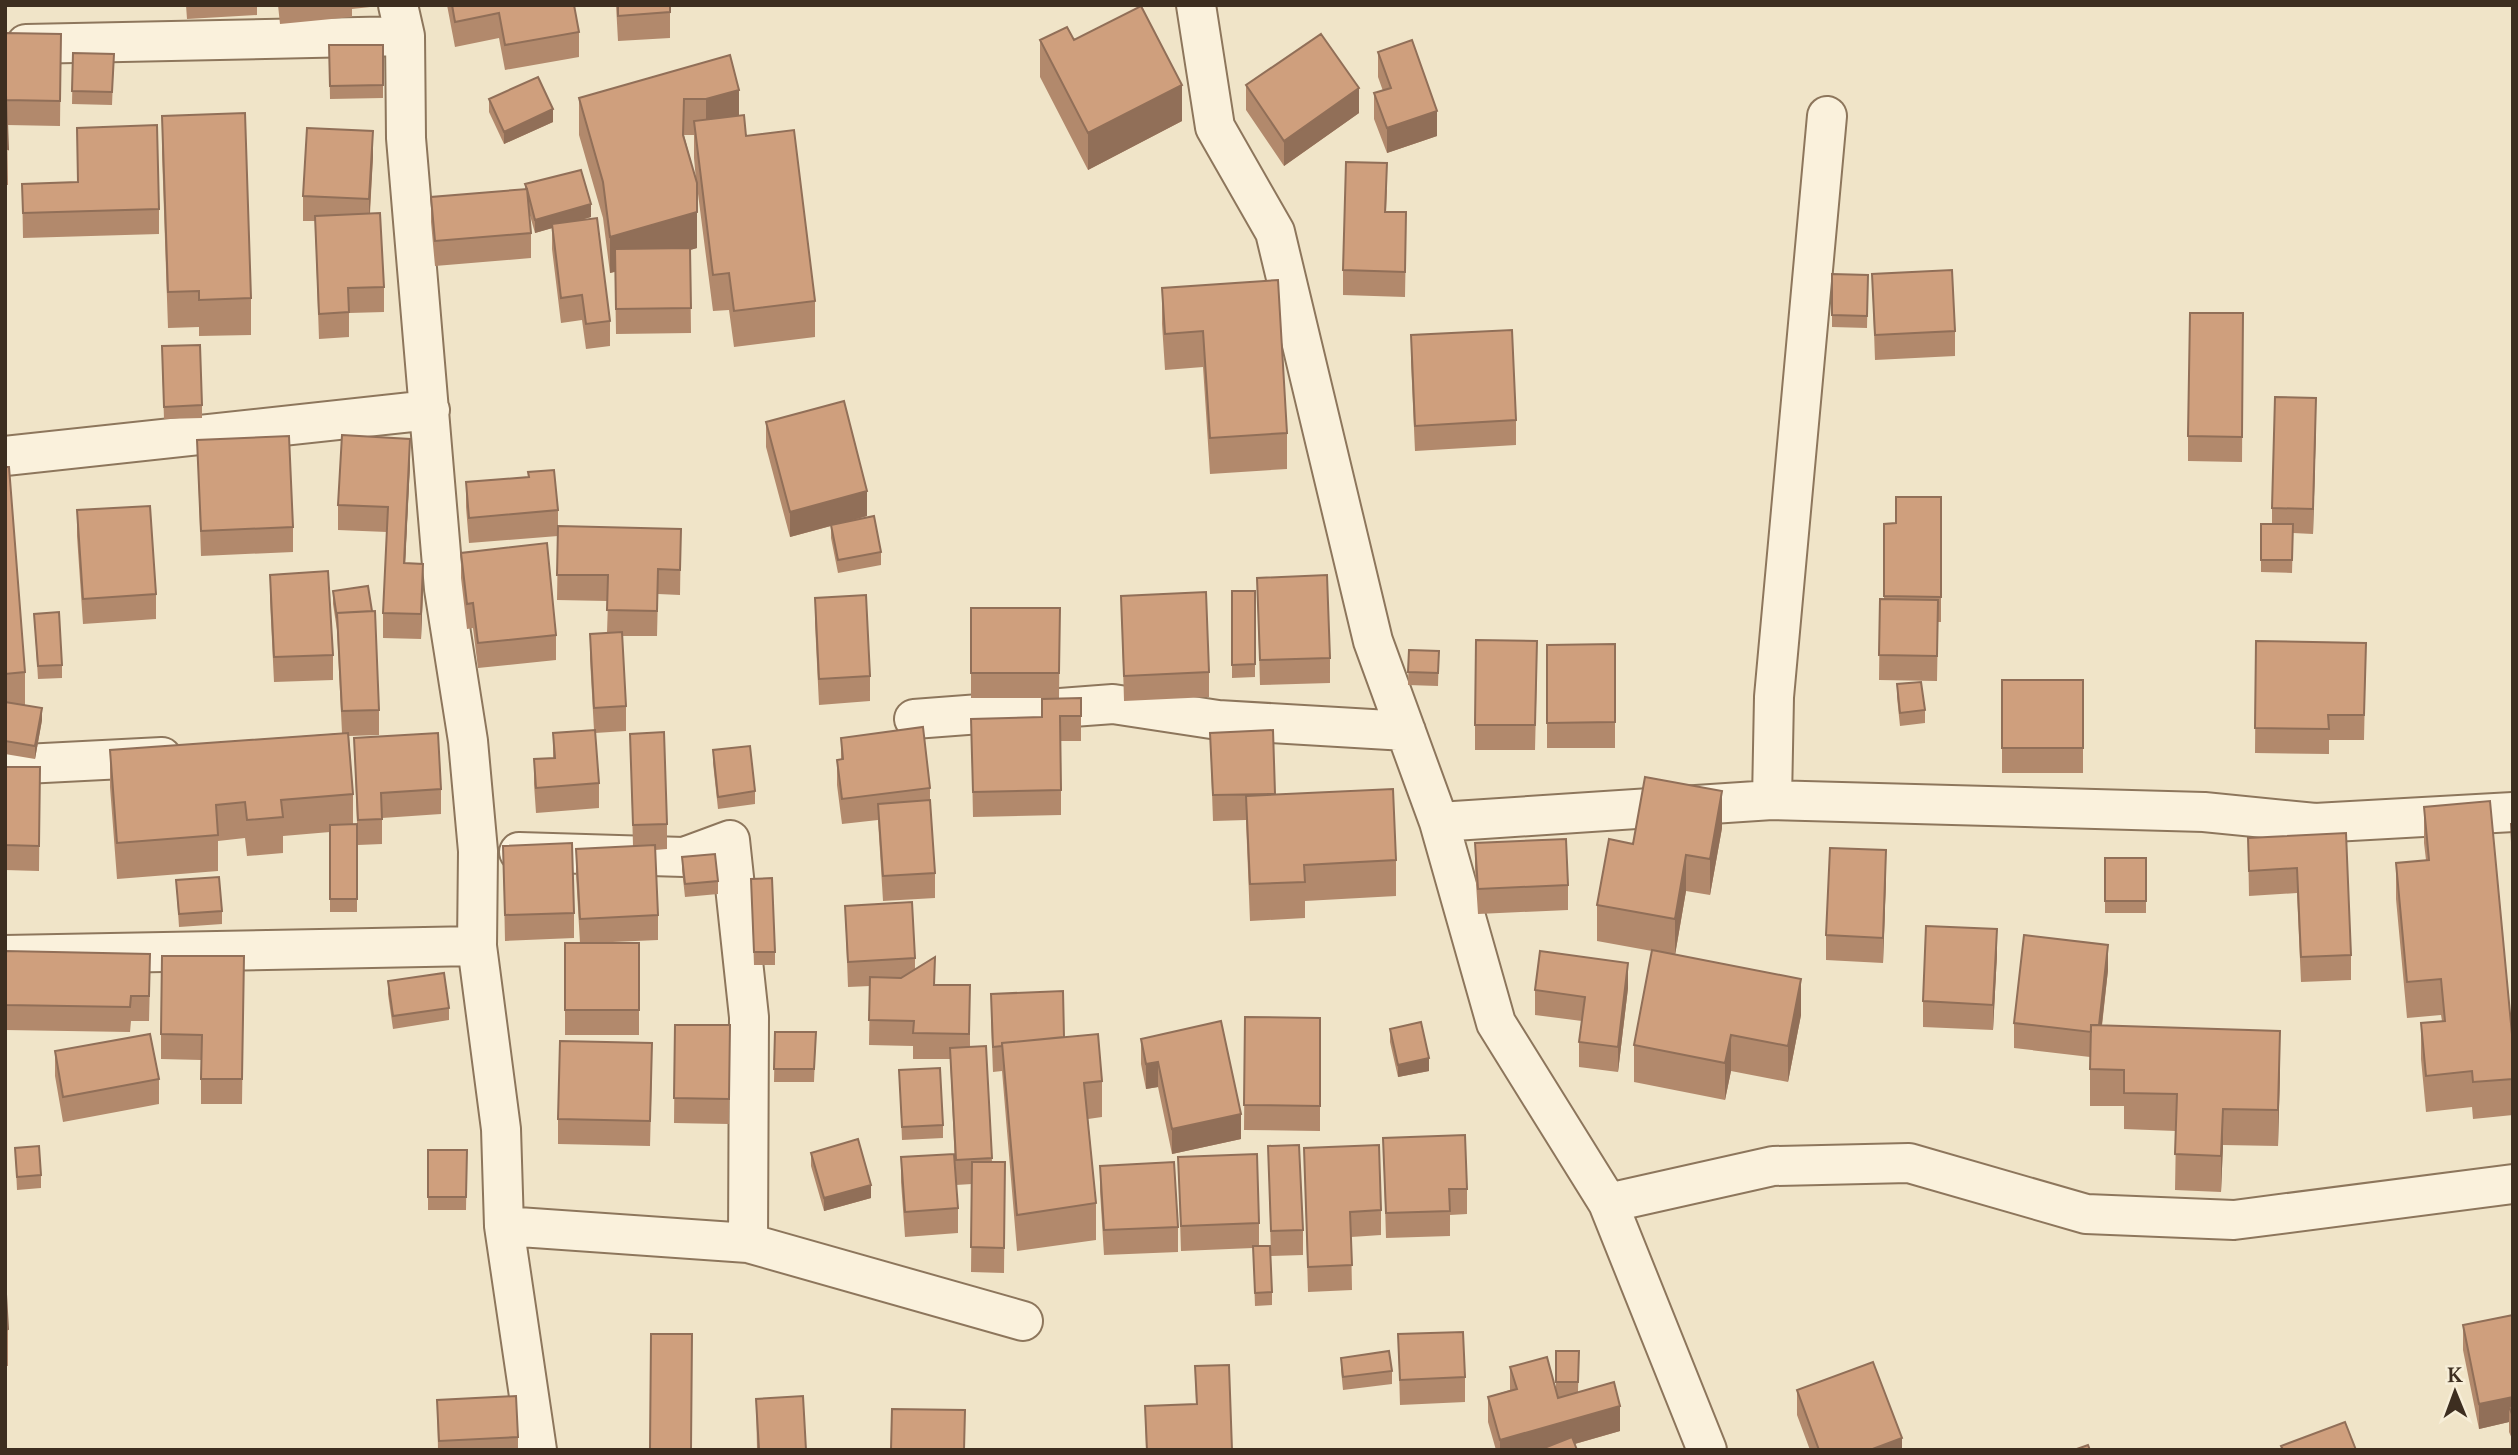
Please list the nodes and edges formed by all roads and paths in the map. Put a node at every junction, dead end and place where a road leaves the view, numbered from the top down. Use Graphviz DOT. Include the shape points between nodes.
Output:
graph roads {
  1 [pos="1196,5"];
  2 [pos="402,21"];
  3 [pos="26,44"];
  4 [pos="1827,116"];
  5 [pos="430,410"];
  6 [pos="5,456"];
  7 [pos="914,719"];
  8 [pos="1406,732"];
  9 [pos="468,741"];
  10 [pos="427,743"];
  11 [pos="196,755"];
  12 [pos="5,765"];
  13 [pos="1772,800"];
  14 [pos="2513,812"];
  15 [pos="1439,822"];
  16 [pos="478,851"];
  17 [pos="477,946"];
  18 [pos="5,955"];
  19 [pos="2513,1184"];
  20 [pos="1608,1203"];
  21 [pos="504,1226"];
  22 [pos="748,1243"];
  23 [pos="1023,1321"];
  24 [pos="537,1450"];
  25 [pos="1707,1450"];
  1 -- 8 [label="street" via="1215,127 1275,232 1373,641"];
  2 -- 3 [label="street"];
  2 -- 5 [label="street" via="405,138"];
  4 -- 13 [label="street" via="1774,697"];
  5 -- 6 [label="street"];
  5 -- 9 [label="street" via="444,589"];
  7 -- 8 [label="street" via="1113,704 1218,720"];
  8 -- 15 [label="street"];
  9 -- 10 [label="street"];
  9 -- 16 [label="street"];
  11 -- 12 [label="street"];
  13 -- 14 [label="street" via="2204,812 2315,823"];
  13 -- 15 [label="street"];
  15 -- 20 [label="street" via="1496,1023"];
  16 -- 17 [label="street"];
  16 -- 22 [label="street" via="684,857 730,840 749,1017"];
  17 -- 18 [label="street"];
  17 -- 21 [label="street" via="501,1129"];
  19 -- 20 [label="street" via="2234,1220 2086,1214 1909,1163 1773,1166"];
  20 -- 25 [label="street"];
  21 -- 22 [label="street"];
  21 -- 24 [label="street"];
  22 -- 23 [label="street"];
}
